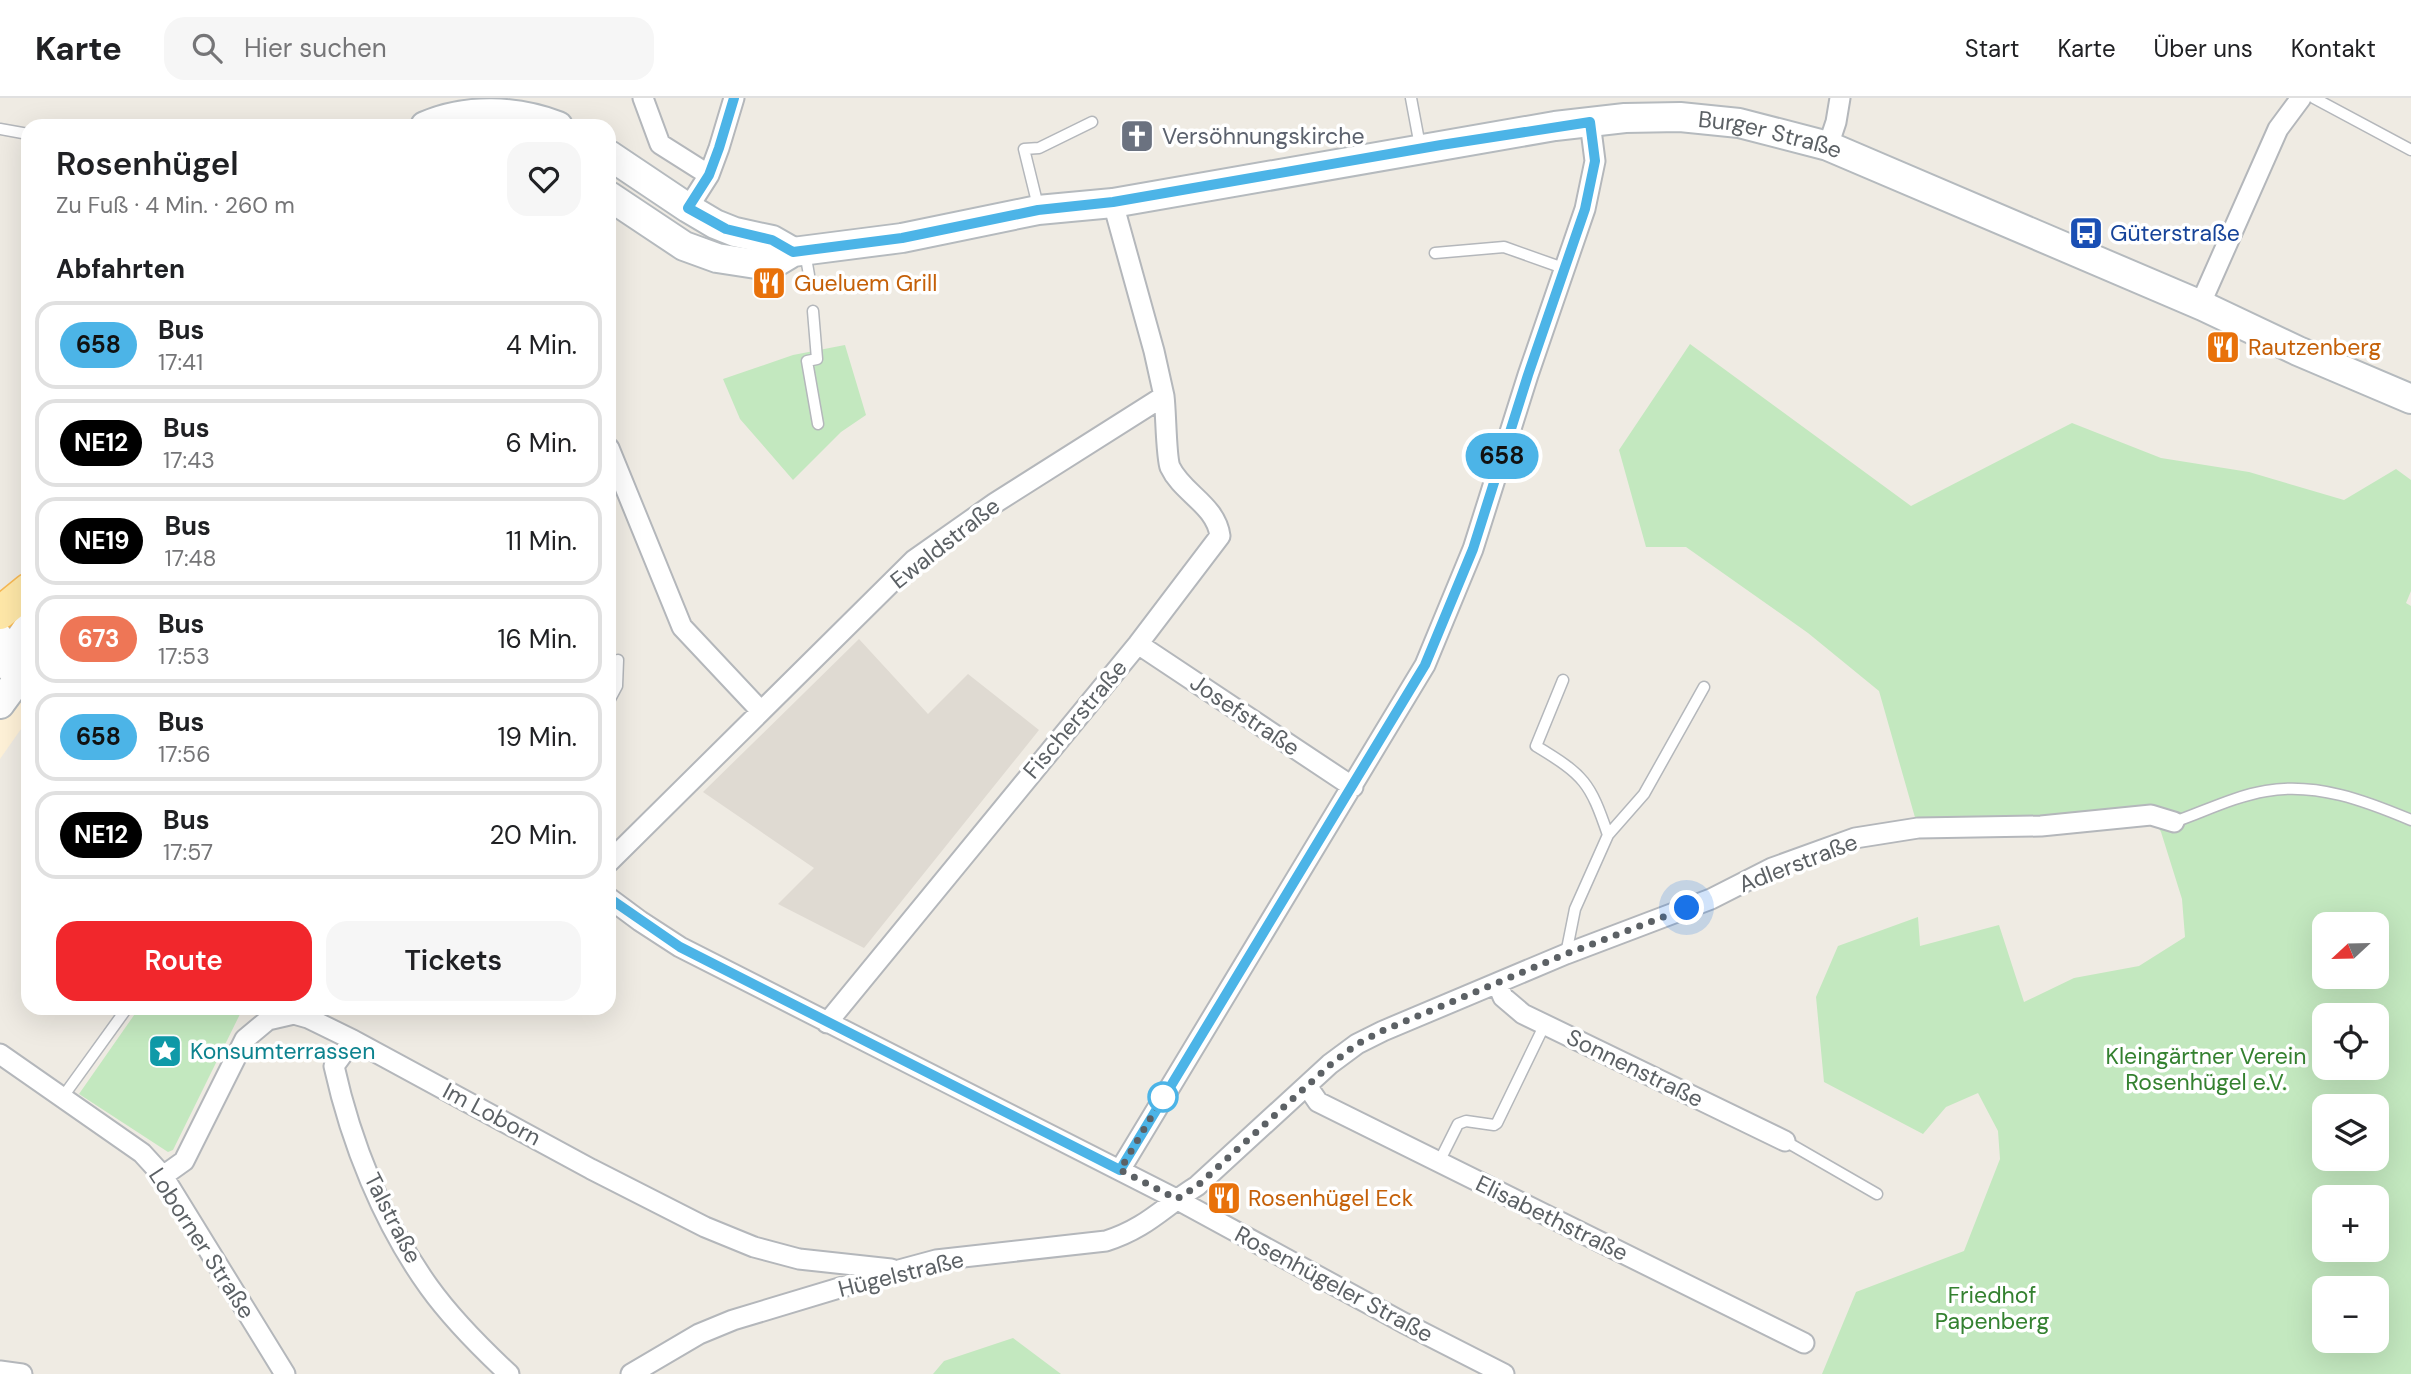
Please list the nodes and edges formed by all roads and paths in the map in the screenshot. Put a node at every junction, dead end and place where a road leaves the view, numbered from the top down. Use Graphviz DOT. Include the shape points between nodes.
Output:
graph roads {
  1 [pos="643,98"];
  2 [pos="734,98"];
  3 [pos="1411,98"];
  4 [pos="1840,98"];
  5 [pos="2301,98"];
  6 [pos="2314,98"];
  7 [pos="481,110"];
  8 [pos="449,119"];
  9 [pos="540,119"];
  10 [pos="1092,122"];
  11 [pos="1590,122"];
  12 [pos="0,129"];
  13 [pos="21,133"];
  14 [pos="1828,146"];
  15 [pos="1421,148"];
  16 [pos="2411,149"];
  17 [pos="616,160"];
  18 [pos="709,175"];
  19 [pos="616,186"];
  20 [pos="616,201"];
  21 [pos="1113,202"];
  22 [pos="688,208"];
  23 [pos="1038,210"];
  24 [pos="1435,253"];
  25 [pos="802,259"];
  26 [pos="1566,269"];
  27 [pos="2200,305"];
  28 [pos="813,311"];
  29 [pos="1164,396"];
  30 [pos="2411,399"];
  31 [pos="818,424"];
  32 [pos="616,465"];
  33 [pos="21,596"];
  34 [pos="0,613"];
  35 [pos="10,644"];
  36 [pos="1138,644"];
  37 [pos="618,660"];
  38 [pos="1563,680"];
  39 [pos="616,687"];
  40 [pos="1704,687"];
  41 [pos="21,698"];
  42 [pos="0,704"];
  43 [pos="760,710"];
  44 [pos="0,726"];
  45 [pos="1353,787"];
  46 [pos="2411,820"];
  47 [pos="2174,822"];
  48 [pos="1608,835"];
  49 [pos="616,855"];
  50 [pos="616,903"];
  51 [pos="1566,954"];
  52 [pos="1497,983"];
  53 [pos="122,1015"];
  54 [pos="290,1015"];
  55 [pos="298,1015"];
  56 [pos="828,1023"];
  57 [pos="1545,1024"];
  58 [pos="353,1040"];
  59 [pos="0,1054"];
  60 [pos="1307,1086"];
  61 [pos="62,1098"];
  62 [pos="1785,1141"];
  63 [pos="1439,1162"];
  64 [pos="1120,1170"];
  65 [pos="163,1176"];
  66 [pos="1877,1194"];
  67 [pos="1177,1199"];
  68 [pos="899,1270"];
  69 [pos="1804,1343"];
  70 [pos="0,1371"];
  71 [pos="22,1374"];
  72 [pos="285,1374"];
  73 [pos="509,1374"];
  74 [pos="631,1374"];
  75 [pos="1504,1374"];
  1 -- 18 [label="street" via="660,144"];
  2 -- 18 [label="street"];
  3 -- 15 [label="lane"];
  4 -- 14 [label="street"];
  5 -- 27 [label="street" via="2278,129"];
  6 -- 16 [label="lane"];
  7 -- 8 [label="main road"];
  7 -- 9 [label="main road"];
  10 -- 23 [label="lane" via="1040,148 1024,149"];
  11 -- 14 [label="main road, Burger Straße" via="1644,117 1704,119 1754,125"];
  11 -- 15 [label="main road, Burger Straße"];
  11 -- 26 [label="street" via="1595,161"];
  12 -- 13 [label="lane"];
  14 -- 27 [label="main road, Burger Straße"];
  15 -- 21 [label="main road, Burger Straße"];
  17 -- 22 [label="main road"];
  18 -- 22 [label="street"];
  19 -- 22 [label="main road" via="660,213 670,215"];
  20 -- 25 [label="main road, Burger Straße" via="666,236 718,258 773,264"];
  21 -- 23 [label="main road, Burger Straße"];
  21 -- 29 [label="street"];
  22 -- 25 [label="main road" via="726,229 772,240"];
  23 -- 25 [label="main road, Burger Straße"];
  24 -- 26 [label="lane" via="1504,247"];
  26 -- 45 [label="street" via="1473,549 1425,665"];
  27 -- 30 [label="main road, Burger Straße"];
  28 -- 31 [label="lane" via="817,359 807,361"];
  29 -- 36 [label="street, Fischerstraße" via="1169,464 1219,523 1220,536"];
  29 -- 43 [label="street, Ewaldstraße" via="1005,496 914,560"];
  32 -- 43 [label="street" via="682,627"];
  33 -- 34 [label="main road"];
  35 -- 42 [label="main road" via="20,670"];
  36 -- 45 [label="street, Josefstraße"];
  36 -- 56 [label="street, Fischerstraße"];
  37 -- 39 [label="lane"];
  38 -- 48 [label="lane" via="1536,746 1582,777"];
  40 -- 48 [label="lane" via="1644,794"];
  41 -- 44 [label="main road"];
  43 -- 49 [label="street, Ewaldstraße"];
  45 -- 64 [label="street"];
  46 -- 47 [label="lane, Adlerstraße" via="2315,790 2266,791"];
  47 -- 51 [label="street, Adlerstraße" via="2151,815 2041,826 1917,828 1855,838"];
  48 -- 51 [label="lane" via="1575,909"];
  50 -- 56 [label="street, Rosenhügeler Straße" via="680,947"];
  51 -- 52 [label="street, Adlerstraße"];
  52 -- 57 [label="street, Sonnenstraße" via="1503,997 1522,1014"];
  52 -- 60 [label="street, Adlerstraße" via="1357,1044"];
  53 -- 61 [label="lane"];
  54 -- 65 [label="street, Im Loborn" via="268,1020 245,1040 184,1161"];
  55 -- 58 [label="street, Im Loborn"];
  56 -- 64 [label="street, Rosenhügeler Straße"];
  57 -- 62 [label="street, Sonnenstraße"];
  57 -- 63 [label="lane" via="1497,1123 1458,1124"];
  58 -- 68 [label="street, Im Loborn" via="718,1232 799,1259"];
  58 -- 73 [label="street, Talstraße" via="334,1066 375,1190 429,1286"];
  59 -- 61 [label="street, Loborner Straße"];
  60 -- 63 [label="street, Elisabethstraße" via="1318,1102"];
  60 -- 67 [label="street, Adlerstraße"];
  61 -- 65 [label="street, Loborner Straße" via="142,1153"];
  62 -- 66 [label="lane"];
  63 -- 69 [label="street, Elisabethstraße"];
  64 -- 67 [label="street, Rosenhügeler Straße"];
  65 -- 72 [label="street, Loborner Straße"];
  67 -- 68 [label="street, Hügelstraße" via="1146,1224 1106,1241 936,1260"];
  67 -- 75 [label="street, Rosenhügeler Straße"];
  68 -- 74 [label="street, Hügelstraße" via="733,1320 699,1334"];
  70 -- 71 [label="street"];
}
